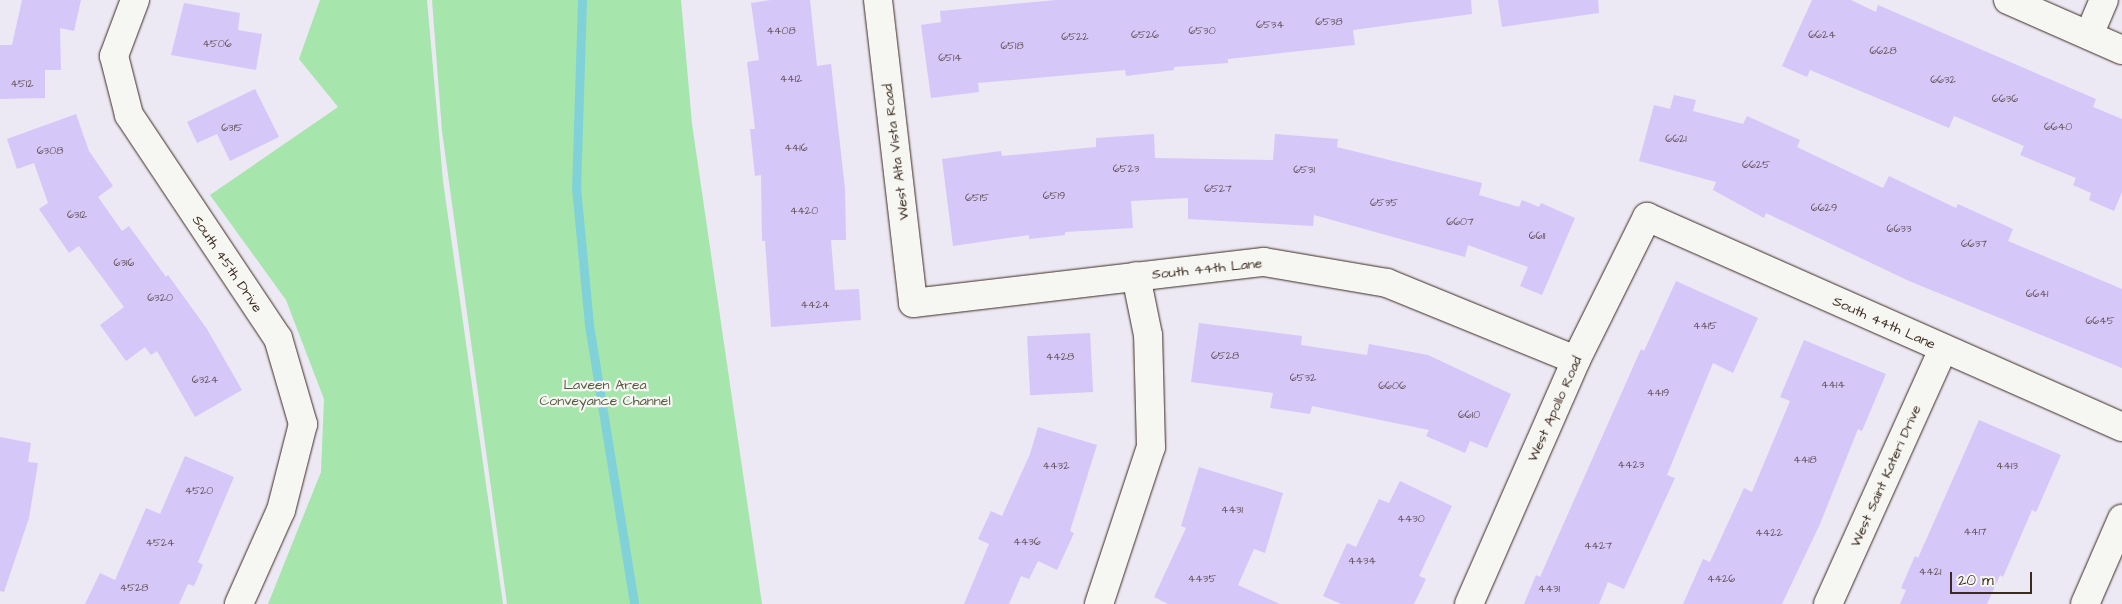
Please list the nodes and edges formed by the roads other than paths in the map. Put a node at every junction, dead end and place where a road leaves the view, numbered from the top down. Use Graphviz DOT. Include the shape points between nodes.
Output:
graph roads {
  1 [pos="135,0"];
  2 [pos="878,0"];
  3 [pos="2008,0"];
  4 [pos="2104,0"];
  5 [pos="2089,35"];
  6 [pos="2122,50"];
  7 [pos="1646,217"];
  8 [pos="1136,276"];
  9 [pos="913,303"];
  10 [pos="1943,349"];
  11 [pos="1576,360"];
  12 [pos="2122,427"];
  13 [pos="2122,519"];
  14 [pos="240,604"];
  15 [pos="1099,604"];
  16 [pos="1469,604"];
  17 [pos="1828,604"];
  18 [pos="2085,604"];
  1 -- 14 [label="street, South 45th Drive" via="114,56 129,115 278,338 303,424 281,510"];
  2 -- 9 [label="street, West Alta Vista Road"];
  3 -- 5 [label="street"];
  4 -- 5 [label="street"];
  5 -- 6 [label="street"];
  7 -- 10 [label="street, South 44th Lane"];
  7 -- 11 [label="street, West Apollo Road"];
  8 -- 9 [label="street, South 44th Lane"];
  8 -- 11 [label="street, South 44th Lane" via="1264,262 1387,283"];
  8 -- 15 [label="street" via="1148,335 1151,448"];
  10 -- 12 [label="street, South 44th Lane"];
  10 -- 17 [label="street, West Saint Kateri Drive"];
  11 -- 16 [label="street, West Apollo Road"];
  13 -- 18 [label="street"];
}
